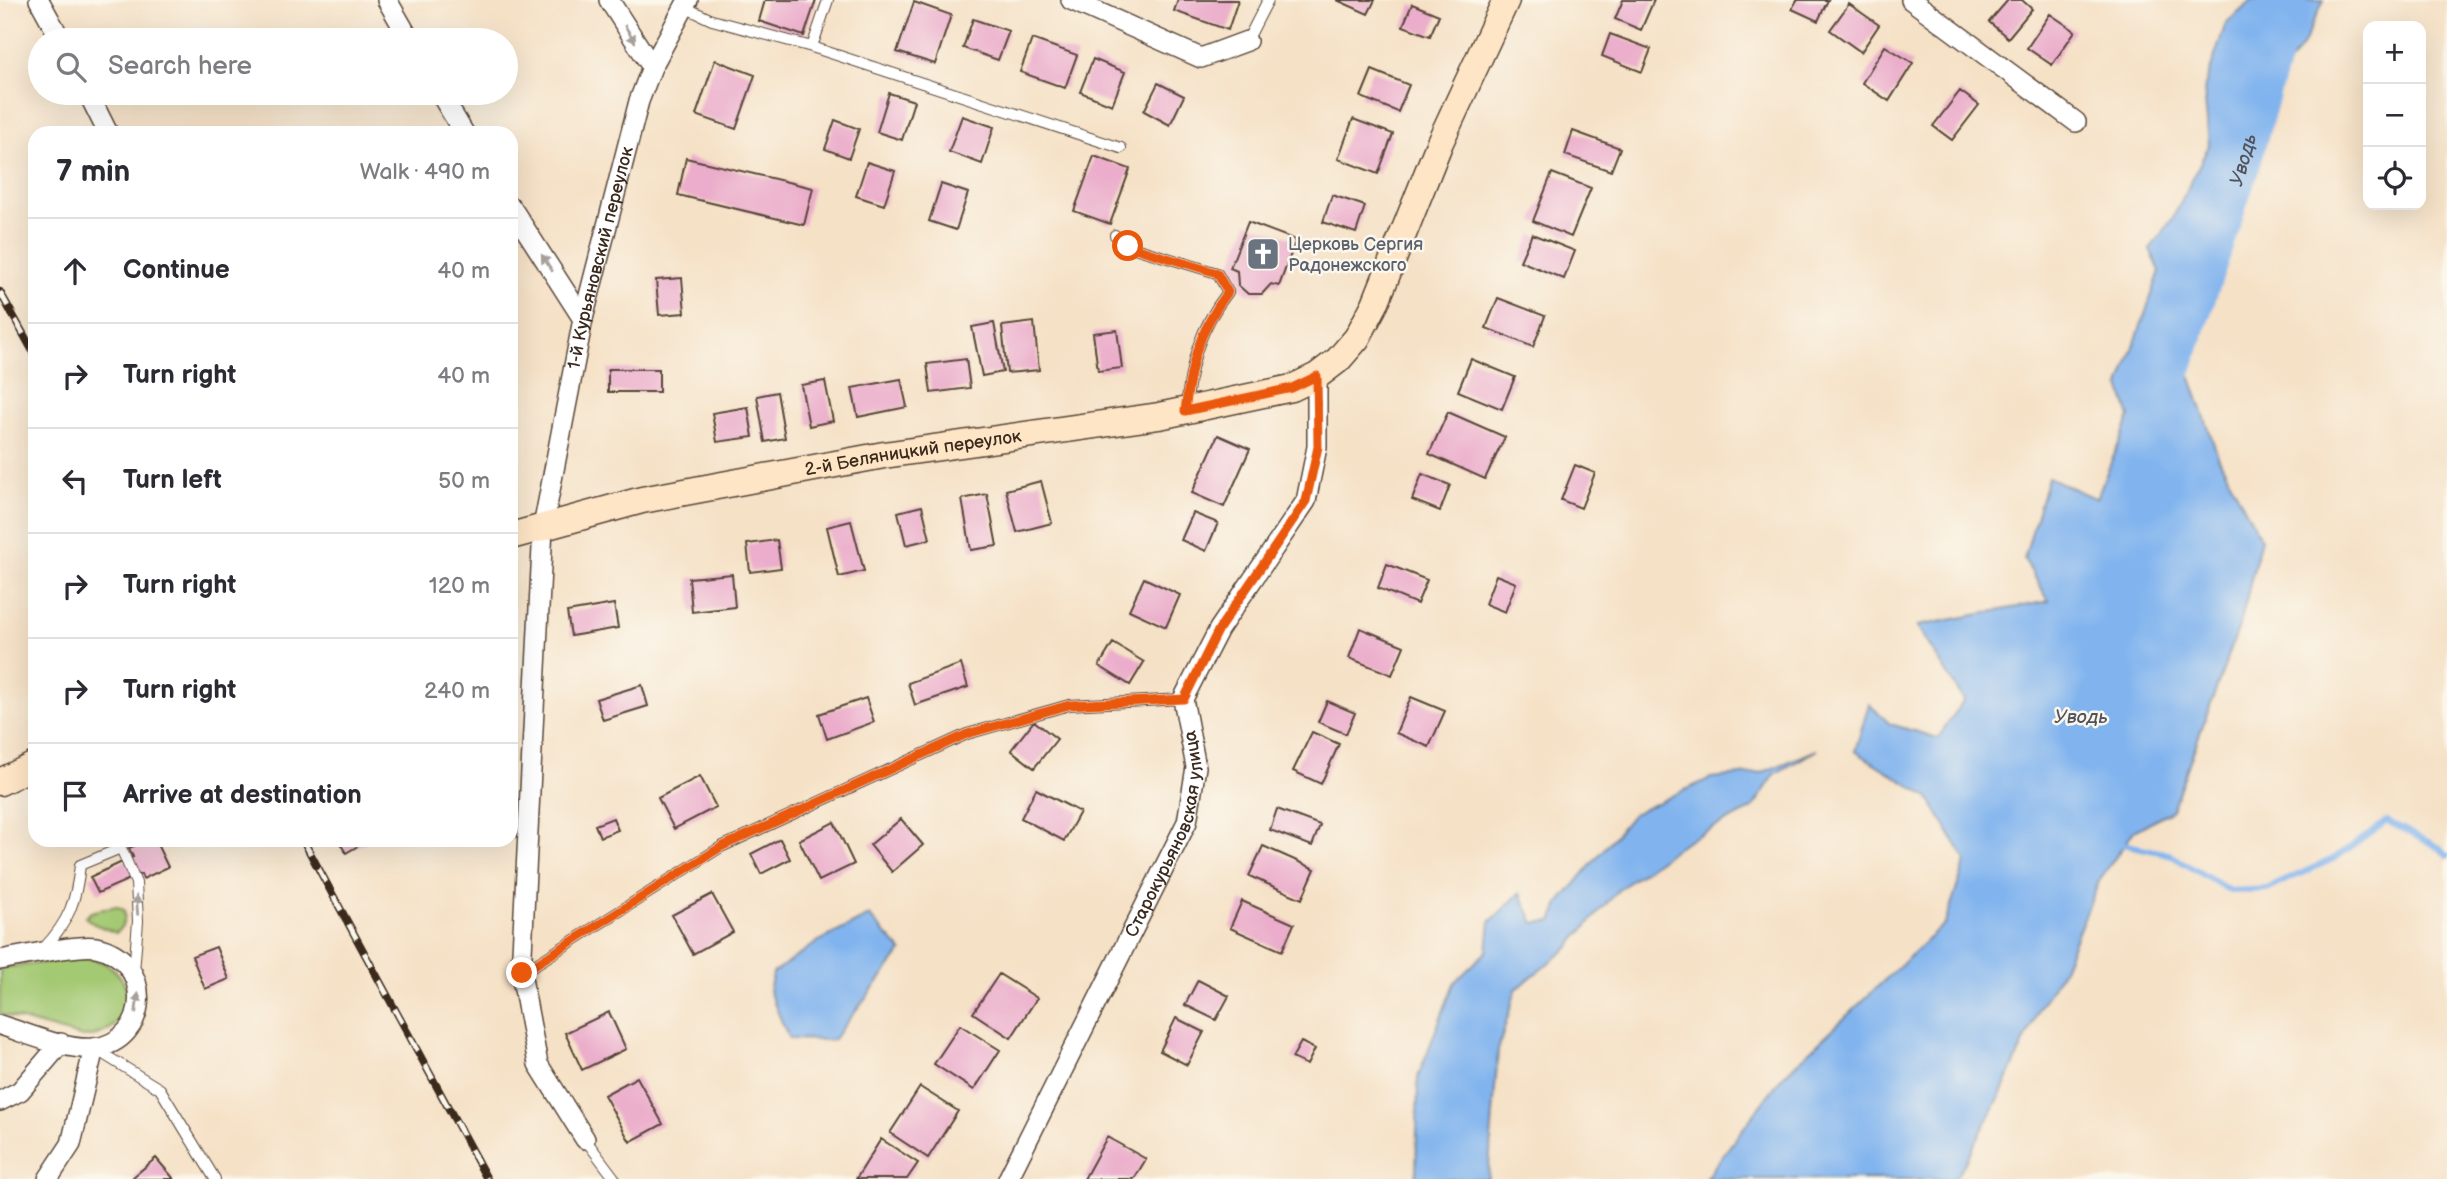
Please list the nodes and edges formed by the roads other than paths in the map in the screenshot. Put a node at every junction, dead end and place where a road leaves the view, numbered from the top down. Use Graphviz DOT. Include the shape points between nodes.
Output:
graph roads {
  1 [pos="39,0"];
  2 [pos="387,0"];
  3 [pos="609,0"];
  4 [pos="828,0"];
  5 [pos="1071,0"];
  6 [pos="1268,0"];
  7 [pos="1506,0"];
  8 [pos="1910,0"];
  9 [pos="686,4"];
  10 [pos="54,28"];
  11 [pos="403,28"];
  12 [pos="1247,41"];
  13 [pos="812,47"];
  14 [pos="652,67"];
  15 [pos="94,105"];
  16 [pos="447,105"];
  17 [pos="2076,122"];
  18 [pos="104,126"];
  19 [pos="460,126"];
  20 [pos="1121,148"];
  21 [pos="518,218"];
  22 [pos="1115,235"];
  23 [pos="583,319"];
  24 [pos="1317,376"];
  25 [pos="1185,411"];
  26 [pos="543,527"];
  27 [pos="518,534"];
  28 [pos="1184,699"];
  29 [pos="28,768"];
  30 [pos="0,782"];
  31 [pos="39,954"];
  32 [pos="0,960"];
  33 [pos="134,973"];
  34 [pos="522,973"];
  35 [pos="0,1025"];
  36 [pos="61,1043"];
  37 [pos="94,1048"];
  38 [pos="0,1101"];
  39 [pos="585,1139"];
  40 [pos="51,1179"];
  41 [pos="215,1179"];
  42 [pos="615,1179"];
  43 [pos="1008,1179"];
  1 -- 10 [label="street"];
  2 -- 11 [label="street"];
  3 -- 14 [label="street, one-way"];
  4 -- 13 [label="lane"];
  5 -- 12 [label="street" via="1201,58"];
  6 -- 12 [label="lane"];
  7 -- 24 [label="main road" via="1440,142 1375,304 1357,338"];
  8 -- 17 [label="street"];
  9 -- 13 [label="lane" via="712,20"];
  9 -- 14 [label="street, 1-й Курьяновский переулок"];
  13 -- 20 [label="lane"];
  14 -- 23 [label="street, 1-й Курьяновский переулок" via="639,101"];
  15 -- 18 [label="street"];
  16 -- 19 [label="street"];
  23 -- 21 [label="street, one-way"];
  22 -- 25 [label="lane" via="1128,246 1217,273 1228,292 1198,342"];
  23 -- 26 [label="street, 1-й Курьяновский переулок"];
  24 -- 25 [label="main road, 2-й Беляницкий переулок" via="1292,388"];
  24 -- 28 [label="street" via="1318,447 1306,501 1219,629"];
  25 -- 26 [label="main road, 2-й Беляницкий переулок" via="884,455 642,500"];
  26 -- 27 [label="main road, 2-й Беляницкий переулок"];
  26 -- 34 [label="street, 1-й Курьяновский переулок"];
  28 -- 34 [label="lane" via="1069,705 967,734 721,847"];
  28 -- 43 [label="street, Старокурьяновская улица" via="1196,767 1187,822"];
  29 -- 30 [label="main road"];
  31 -- 32 [label="street"];
  31 -- 33 [label="street" via="93,947 109,951"];
  33 -- 31 [label="lane, one-way" via="136,883 121,848 80,865 77,898 59,932"];
  37 -- 33 [label="street, one-way" via="110,1044 134,1021 139,1005"];
  34 -- 39 [label="street, 1-й Курьяновский переулок" via="538,1064"];
  35 -- 36 [label="street"];
  36 -- 37 [label="street"];
  36 -- 38 [label="street" via="20,1091"];
  37 -- 40 [label="street" via="71,1144"];
  37 -- 41 [label="lane" via="160,1089"];
  39 -- 42 [label="lane"];
}
